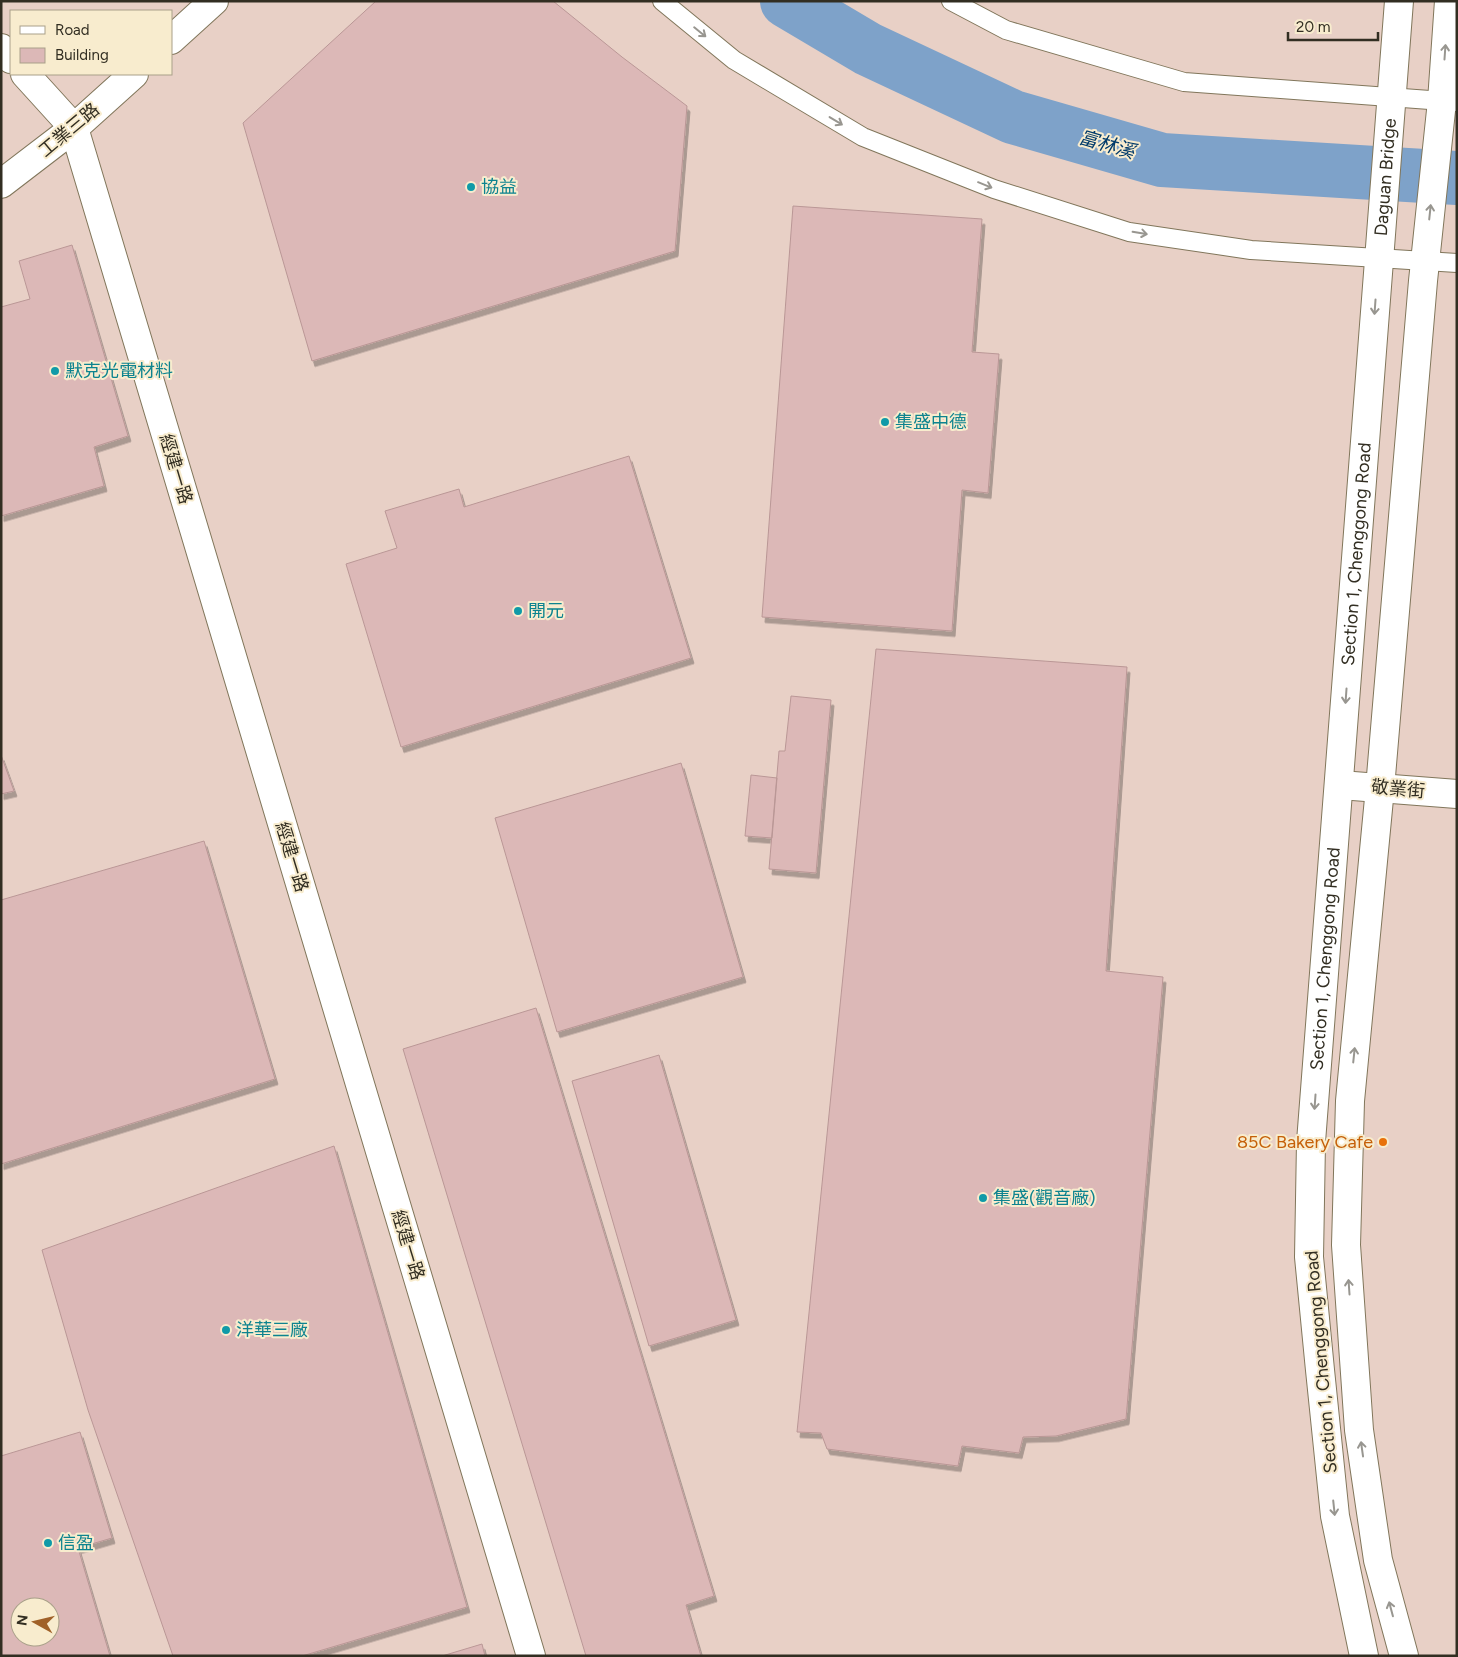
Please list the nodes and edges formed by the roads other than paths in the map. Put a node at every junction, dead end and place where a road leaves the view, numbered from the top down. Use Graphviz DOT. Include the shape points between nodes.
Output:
graph roads {
  1 [pos="214,1"];
  2 [pos="662,1"];
  3 [pos="951,1"];
  4 [pos="1399,1"];
  5 [pos="1448,1"];
  6 [pos="172,39"];
  7 [pos="1,48"];
  8 [pos="10,58"];
  9 [pos="26,75"];
  10 [pos="133,75"];
  11 [pos="1393,96"];
  12 [pos="1449,101"];
  13 [pos="74,128"];
  14 [pos="1,184"];
  15 [pos="1378,258"];
  16 [pos="1425,261"];
  17 [pos="1457,263"];
  18 [pos="1340,785"];
  19 [pos="1380,788"];
  20 [pos="1457,794"];
  21 [pos="531,1656"];
  22 [pos="1364,1656"];
  23 [pos="1404,1656"];
  1 -- 6 [label="street"];
  2 -- 15 [label="lane, one-way" via="734,60 863,137 994,189 1129,232 1251,250"];
  3 -- 11 [label="lane" via="1006,30 1184,82"];
  4 -- 11 [label="street"];
  12 -- 5 [label="street, one-way"];
  7 -- 8 [label="street"];
  9 -- 13 [label="street, 經建一路"];
  10 -- 13 [label="street, 工業三路"];
  11 -- 12 [label="lane"];
  11 -- 15 [label="street, Daguan Bridge"];
  16 -- 12 [label="street, one-way"];
  13 -- 14 [label="street, 工業三路"];
  13 -- 21 [label="street, 經建一路"];
  15 -- 16 [label="lane"];
  15 -- 18 [label="street, Section 1, Chenggong Road, one-way"];
  16 -- 17 [label="lane"];
  16 -- 19 [label="street, Section 1, Chenggong Road"];
  18 -- 19 [label="street, 敬業街"];
  18 -- 22 [label="street, Section 1, Chenggong Road, one-way" via="1311,1142 1309,1257 1335,1516"];
  19 -- 20 [label="street, 敬業街"];
  23 -- 19 [label="street, Section 1, Chenggong Road, one-way" via="1378,1560 1359,1430 1346,1245 1350,1102"];
}
